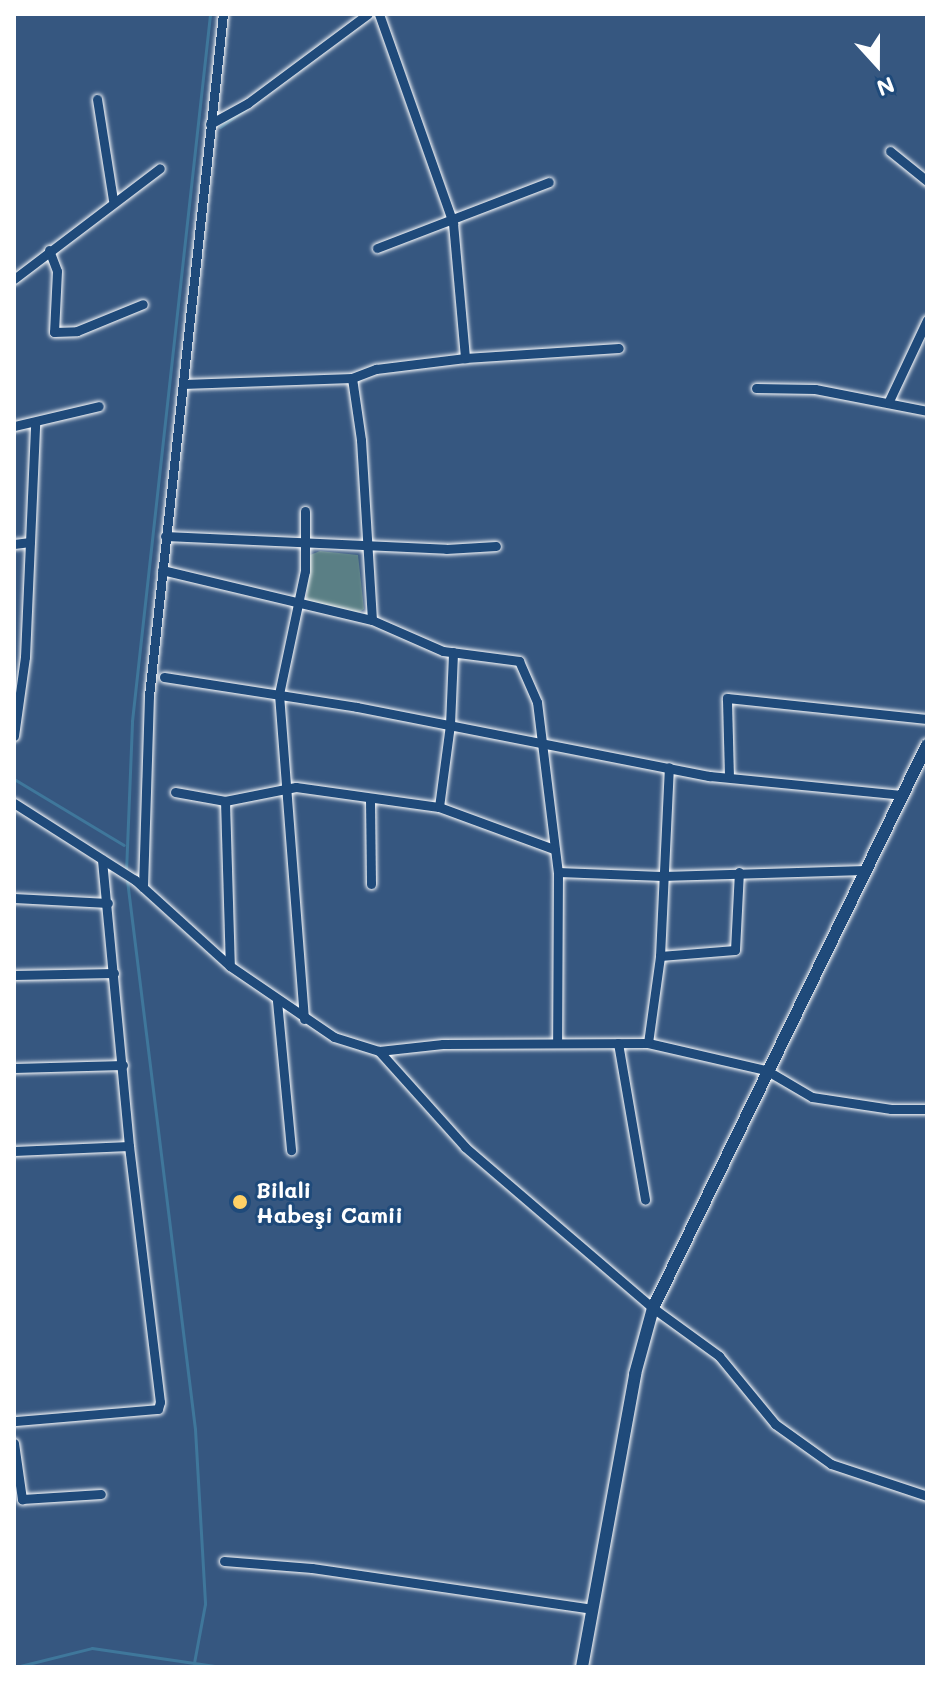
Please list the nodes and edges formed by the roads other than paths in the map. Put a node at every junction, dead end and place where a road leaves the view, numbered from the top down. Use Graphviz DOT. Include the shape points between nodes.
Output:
graph roads {
  1 [pos="223,14"];
  2 [pos="368,14"];
  3 [pos="379,14"];
  4 [pos="97,99"];
  5 [pos="210,124"];
  6 [pos="890,151"];
  7 [pos="160,168"];
  8 [pos="927,181"];
  9 [pos="549,182"];
  10 [pos="113,200"];
  11 [pos="453,223"];
  12 [pos="377,248"];
  13 [pos="49,250"];
  14 [pos="14,279"];
  15 [pos="143,304"];
  16 [pos="927,320"];
  17 [pos="619,348"];
  18 [pos="465,358"];
  19 [pos="352,378"];
  20 [pos="183,384"];
  21 [pos="756,388"];
  22 [pos="888,403"];
  23 [pos="99,406"];
  24 [pos="927,411"];
  25 [pos="35,424"];
  26 [pos="14,426"];
  27 [pos="305,511"];
  28 [pos="165,536"];
  29 [pos="30,542"];
  30 [pos="14,544"];
  31 [pos="307,544"];
  32 [pos="368,546"];
  33 [pos="496,546"];
  34 [pos="162,570"];
  35 [pos="300,604"];
  36 [pos="372,620"];
  37 [pos="453,652"];
  38 [pos="14,654"];
  39 [pos="25,657"];
  40 [pos="164,677"];
  41 [pos="279,694"];
  42 [pos="927,719"];
  43 [pos="450,725"];
  44 [pos="14,736"];
  45 [pos="542,742"];
  46 [pos="927,745"];
  47 [pos="669,767"];
  48 [pos="729,777"];
  49 [pos="288,787"];
  50 [pos="175,792"];
  51 [pos="902,795"];
  52 [pos="370,800"];
  53 [pos="225,801"];
  54 [pos="14,803"];
  55 [pos="439,807"];
  56 [pos="554,849"];
  57 [pos="102,860"];
  58 [pos="865,870"];
  59 [pos="558,872"];
  60 [pos="739,872"];
  61 [pos="662,876"];
  62 [pos="371,884"];
  63 [pos="143,887"];
  64 [pos="14,898"];
  65 [pos="108,903"];
  66 [pos="660,956"];
  67 [pos="230,966"];
  68 [pos="114,973"];
  69 [pos="14,975"];
  70 [pos="277,1001"];
  71 [pos="304,1019"];
  72 [pos="557,1043"];
  73 [pos="618,1043"];
  74 [pos="648,1043"];
  75 [pos="379,1051"];
  76 [pos="123,1065"];
  77 [pos="14,1068"];
  78 [pos="766,1070"];
  79 [pos="927,1109"];
  80 [pos="129,1146"];
  81 [pos="291,1150"];
  82 [pos="14,1151"];
  83 [pos="645,1200"];
  84 [pos="653,1308"];
  85 [pos="14,1421"];
  86 [pos="14,1443"];
  87 [pos="101,1494"];
  88 [pos="927,1496"];
  89 [pos="224,1561"];
  90 [pos="593,1609"];
  91 [pos="582,1667"];
  1 -- 5 [label="street"];
  2 -- 5 [label="street" via="248,103"];
  3 -- 11 [label="street"];
  4 -- 10 [label="street"];
  5 -- 20 [label="street"];
  6 -- 8 [label="street"];
  7 -- 10 [label="street"];
  9 -- 11 [label="street"];
  10 -- 13 [label="street"];
  11 -- 12 [label="street"];
  11 -- 18 [label="street"];
  13 -- 14 [label="street"];
  13 -- 15 [label="street" via="57,271 54,332 77,331"];
  16 -- 22 [label="street"];
  17 -- 18 [label="street"];
  18 -- 19 [label="street" via="376,369"];
  19 -- 20 [label="street"];
  19 -- 32 [label="street"];
  20 -- 28 [label="street"];
  21 -- 22 [label="street" via="815,389"];
  22 -- 24 [label="street"];
  23 -- 25 [label="street"];
  25 -- 26 [label="street"];
  25 -- 29 [label="street"];
  27 -- 31 [label="street"];
  28 -- 31 [label="street" via="230,535"];
  28 -- 34 [label="street"];
  29 -- 30 [label="street"];
  29 -- 39 [label="street"];
  31 -- 32 [label="street"];
  31 -- 35 [label="street"];
  32 -- 33 [label="street"];
  32 -- 36 [label="street"];
  34 -- 35 [label="street"];
  34 -- 63 [label="street" via="149,696"];
  35 -- 36 [label="street"];
  35 -- 41 [label="street"];
  36 -- 37 [label="street" via="397,635"];
  37 -- 43 [label="street"];
  37 -- 45 [label="street" via="519,661 537,702"];
  38 -- 39 [label="street"];
  39 -- 44 [label="street"];
  40 -- 41 [label="street"];
  41 -- 43 [label="street"];
  41 -- 49 [label="street"];
  42 -- 48 [label="street" via="727,698"];
  43 -- 45 [label="street"];
  43 -- 55 [label="street"];
  45 -- 47 [label="street"];
  45 -- 56 [label="street"];
  46 -- 51 [label="main road"];
  47 -- 48 [label="street"];
  47 -- 61 [label="street"];
  48 -- 51 [label="street"];
  49 -- 52 [label="street"];
  49 -- 53 [label="street"];
  49 -- 71 [label="street"];
  50 -- 53 [label="street"];
  51 -- 58 [label="main road"];
  52 -- 55 [label="street"];
  52 -- 62 [label="street"];
  53 -- 67 [label="street"];
  54 -- 57 [label="street"];
  55 -- 56 [label="street"];
  56 -- 59 [label="street"];
  57 -- 63 [label="street"];
  57 -- 65 [label="street"];
  58 -- 60 [label="street"];
  58 -- 78 [label="main road"];
  59 -- 61 [label="street"];
  59 -- 72 [label="street"];
  60 -- 61 [label="street"];
  60 -- 66 [label="street" via="735,950"];
  61 -- 66 [label="street"];
  63 -- 67 [label="street"];
  64 -- 65 [label="street"];
  65 -- 68 [label="street"];
  66 -- 74 [label="street"];
  67 -- 70 [label="street"];
  68 -- 69 [label="street"];
  68 -- 76 [label="street"];
  70 -- 71 [label="street"];
  70 -- 81 [label="street"];
  71 -- 75 [label="street" via="334,1037"];
  72 -- 73 [label="street"];
  72 -- 75 [label="street"];
  73 -- 74 [label="street"];
  73 -- 83 [label="street"];
  74 -- 78 [label="street"];
  75 -- 84 [label="street" via="465,1147"];
  76 -- 77 [label="street"];
  76 -- 80 [label="street"];
  78 -- 79 [label="street" via="812,1097"];
  78 -- 84 [label="main road"];
  80 -- 82 [label="street"];
  80 -- 85 [label="street" via="158,1409"];
  84 -- 88 [label="street" via="719,1356 775,1424 831,1464"];
  84 -- 90 [label="main road" via="635,1374"];
  86 -- 87 [label="street" via="22,1499"];
  89 -- 90 [label="street" via="312,1568"];
  90 -- 91 [label="main road"];
}
